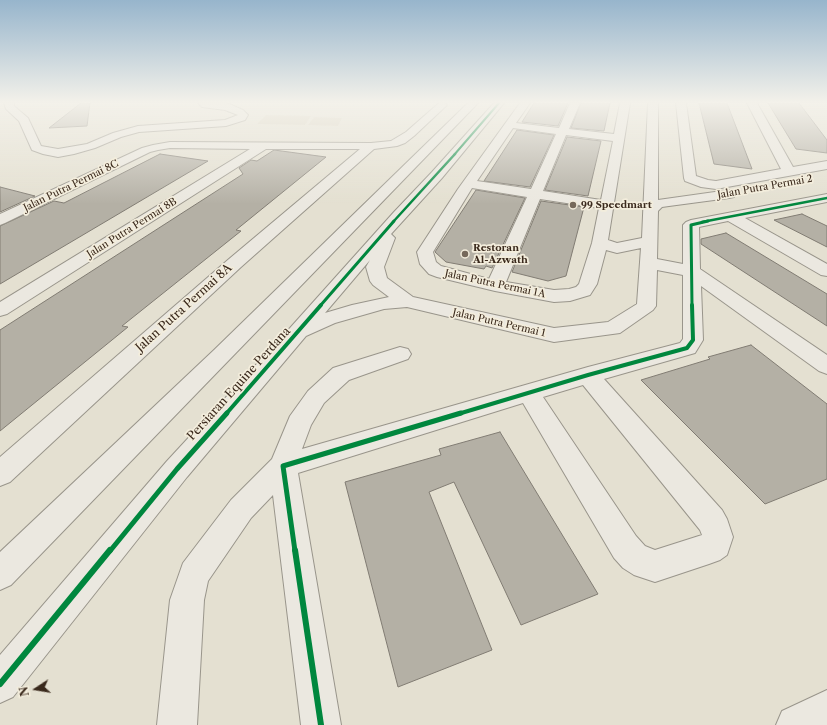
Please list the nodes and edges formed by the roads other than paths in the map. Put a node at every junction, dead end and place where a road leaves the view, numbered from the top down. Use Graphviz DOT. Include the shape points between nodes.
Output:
graph roads {
  1 [pos="31,137"];
  2 [pos="113,137"];
  3 [pos="406,137"];
  4 [pos="409,137"];
  5 [pos="440,137"];
  6 [pos="469,137"];
  7 [pos="502,137"];
  8 [pos="560,137"];
  9 [pos="609,137"];
  10 [pos="652,137"];
  11 [pos="685,137"];
  12 [pos="770,137"];
  13 [pos="618,138"];
  14 [pos="264,145"];
  15 [pos="376,145"];
  16 [pos="406,152"];
  17 [pos="449,160"];
  18 [pos="827,165"];
  19 [pos="789,172"];
  20 [pos="827,176"];
  21 [pos="466,188"];
  22 [pos="652,188"];
  23 [pos="388,189"];
  24 [pos="536,193"];
  25 [pos="702,198"];
  26 [pos="827,198"];
  27 [pos="810,202"];
  28 [pos="606,205"];
  29 [pos="651,209"];
  30 [pos="827,209"];
  31 [pos="398,215"];
  32 [pos="730,216"];
  33 [pos="0,220"];
  34 [pos="649,241"];
  35 [pos="600,243"];
  36 [pos="648,263"];
  37 [pos="692,271"];
  38 [pos="827,271"];
  39 [pos="495,286"];
  40 [pos="407,301"];
  41 [pos="0,310"];
  42 [pos="297,333"];
  43 [pos="400,354"];
  44 [pos="827,366"];
  45 [pos="588,375"];
  46 [pos="529,394"];
  47 [pos="283,466"];
  48 [pos="0,474"];
  49 [pos="0,574"];
  50 [pos="0,684"];
  51 [pos="827,710"];
  52 [pos="177,725"];
  53 [pos="321,725"];
  54 [pos="796,725"];
  1 -- 2 [label="street" via="36,148 58,152 74,151"];
  3 -- 15 [label="street, Jalan Putra Permai 8A" via="401,141"];
  4 -- 16 [label="street"];
  5 -- 23 [label="street"];
  6 -- 17 [label="street, Persiaran Equine Perdana"];
  7 -- 21 [label="street, Jalan Putra Permai 1A"];
  8 -- 24 [label="street"];
  9 -- 13 [label="street"];
  10 -- 22 [label="street, Jalan Putra Permai 1"];
  11 -- 19 [label="street" via="690,178 706,184 716,185"];
  12 -- 19 [label="street"];
  13 -- 28 [label="street"];
  14 -- 15 [label="street, Jalan Putra Permai 8C"];
  14 -- 33 [label="street, Jalan Putra Permai 8C" via="157,146"];
  14 -- 41 [label="street, Jalan Putra Permai 8B"];
  15 -- 16 [label="street" via="394,147"];
  15 -- 48 [label="street, Jalan Putra Permai 8A" via="235,262"];
  16 -- 23 [label="street"];
  17 -- 21 [label="street" via="446,179"];
  17 -- 31 [label="street, Persiaran Equine Perdana"];
  18 -- 19 [label="street"];
  20 -- 25 [label="street, Jalan Putra Permai 2"];
  21 -- 24 [label="street"];
  21 -- 39 [label="street, Jalan Putra Permai 1A" via="426,252 426,258 432,267 443,273"];
  22 -- 25 [label="street"];
  22 -- 29 [label="street, Jalan Putra Permai 1"];
  23 -- 49 [label="street"];
  24 -- 28 [label="street"];
  24 -- 39 [label="street"];
  25 -- 29 [label="street, Jalan Putra Permai 2" via="658,204"];
  26 -- 27 [label="street"];
  27 -- 30 [label="street"];
  27 -- 32 [label="street"];
  28 -- 35 [label="street"];
  29 -- 34 [label="street, Jalan Putra Permai 1"];
  31 -- 40 [label="street, Jalan Putra Permai 1" via="375,266 379,281"];
  31 -- 42 [label="street, Persiaran Equine Perdana"];
  32 -- 37 [label="street" via="691,225"];
  32 -- 38 [label="street"];
  34 -- 35 [label="street" via="617,248"];
  34 -- 36 [label="street, Jalan Putra Permai 1"];
  35 -- 39 [label="street, Jalan Putra Permai 1A" via="588,284 583,291 554,296"];
  36 -- 37 [label="street"];
  36 -- 40 [label="street, Jalan Putra Permai 1" via="646,306 613,328 554,335"];
  37 -- 44 [label="street"];
  37 -- 45 [label="street" via="691,344 681,350"];
  40 -- 42 [label="street, Jalan Putra Permai 1" via="359,309"];
  42 -- 50 [label="street, Persiaran Equine Perdana" via="177,469"];
  43 -- 47 [label="street" via="340,374 316,397 299,423"];
  45 -- 46 [label="street"];
  45 -- 46 [label="street" via="711,520 718,537 716,544 710,549 655,566 645,564 634,557 625,547"];
  46 -- 47 [label="street"];
  47 -- 52 [label="street" via="241,509 194,574 186,600"];
  47 -- 53 [label="street"];
  51 -- 54 [label="street"];
}
